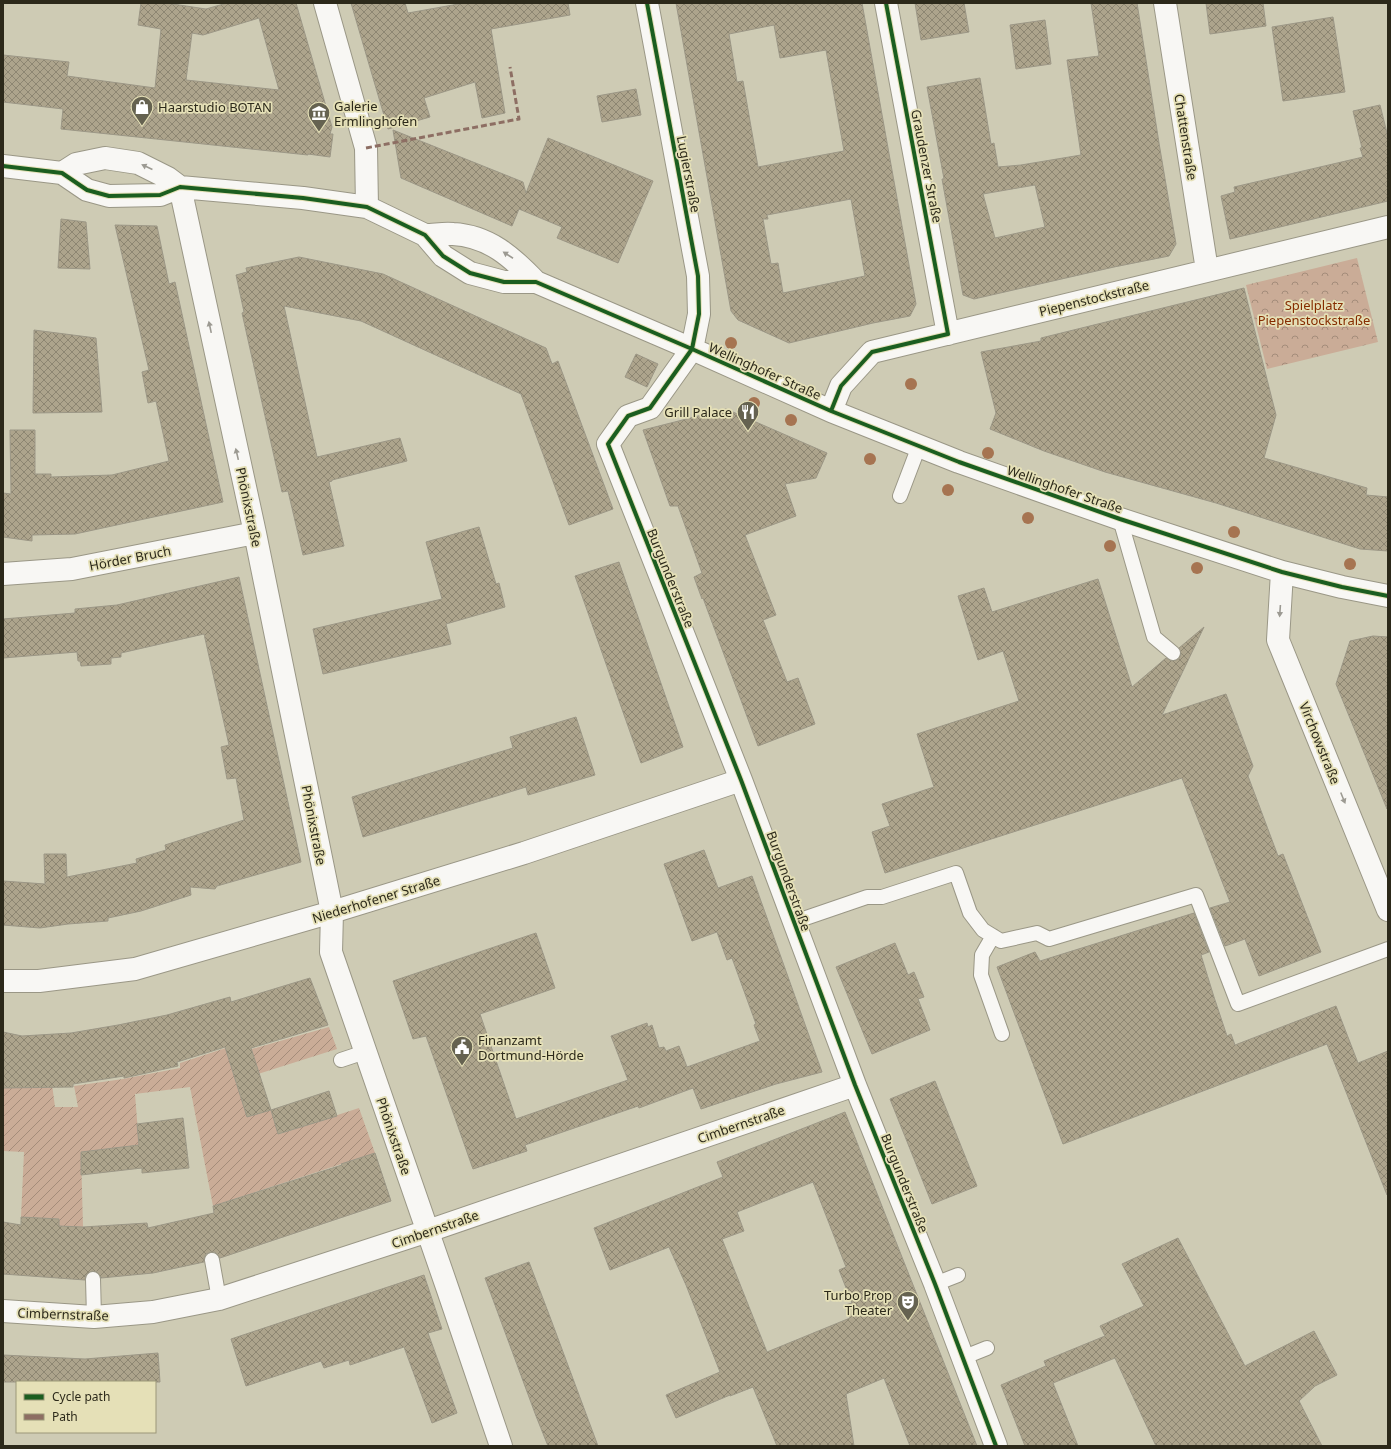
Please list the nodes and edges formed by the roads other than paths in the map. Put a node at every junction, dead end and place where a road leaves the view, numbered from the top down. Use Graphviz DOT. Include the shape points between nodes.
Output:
graph roads {
  1 [pos="325,3"];
  2 [pos="647,3"];
  3 [pos="886,3"];
  4 [pos="1165,3"];
  5 [pos="3,166"];
  6 [pos="62,173"];
  7 [pos="180,187"];
  8 [pos="367,207"];
  9 [pos="1388,226"];
  10 [pos="425,235"];
  11 [pos="1207,270"];
  12 [pos="536,282"];
  13 [pos="948,334"];
  14 [pos="692,349"];
  15 [pos="831,411"];
  16 [pos="919,446"];
  17 [pos="900,496"];
  18 [pos="1120,518"];
  19 [pos="255,533"];
  20 [pos="1282,572"];
  21 [pos="3,574"];
  22 [pos="1388,596"];
  23 [pos="1173,653"];
  24 [pos="741,780"];
  25 [pos="1388,910"];
  26 [pos="332,912"];
  27 [pos="794,922"];
  28 [pos="993,936"];
  29 [pos="1388,949"];
  30 [pos="3,981"];
  31 [pos="1002,1034"];
  32 [pos="365,1052"];
  33 [pos="341,1060"];
  34 [pos="855,1085"];
  35 [pos="428,1231"];
  36 [pos="212,1260"];
  37 [pos="958,1275"];
  38 [pos="93,1279"];
  39 [pos="935,1284"];
  40 [pos="219,1299"];
  41 [pos="3,1312"];
  42 [pos="94,1318"];
  43 [pos="987,1348"];
  44 [pos="962,1358"];
  45 [pos="501,1446"];
  46 [pos="996,1446"];
  1 -- 8 [label="street" via="366,148"];
  2 -- 14 [label="street, Lugierstraße" via="698,276 698,314"];
  3 -- 13 [label="street, Graudenzer Straße"];
  4 -- 11 [label="street, Chattenstraße"];
  5 -- 6 [label="street, Wellinghofer Straße"];
  6 -- 7 [label="street, Wellinghofer Straße" via="87,190 110,196 160,195"];
  7 -- 6 [label="street, Wellinghofer Straße, one-way" via="138,163 105,158 76,164"];
  7 -- 8 [label="street, Wellinghofer Straße" via="303,198"];
  19 -- 7 [label="street, Phönixstraße, one-way"];
  8 -- 10 [label="street, Wellinghofer Straße"];
  9 -- 11 [label="street, Piepenstockstraße"];
  10 -- 12 [label="street, Wellinghofer Straße" via="443,256 470,272 504,282"];
  12 -- 10 [label="street, Wellinghofer Straße, one-way" via="514,259 485,241 453,234"];
  11 -- 13 [label="street, Piepenstockstraße"];
  12 -- 14 [label="street, Wellinghofer Straße"];
  13 -- 15 [label="street, Piepenstockstraße" via="872,352 842,386"];
  14 -- 15 [label="street, Wellinghofer Straße"];
  14 -- 24 [label="street, Burgunderstraße" via="650,408 628,416 608,444"];
  15 -- 16 [label="street, Wellinghofer Straße"];
  16 -- 17 [label="lane"];
  16 -- 18 [label="street, Wellinghofer Straße"];
  18 -- 20 [label="street, Wellinghofer Straße"];
  18 -- 23 [label="lane" via="1154,637"];
  19 -- 21 [label="street, Hörder Bruch" via="72,569"];
  19 -- 26 [label="street, Phönixstraße"];
  20 -- 22 [label="street, Wellinghofer Straße"];
  20 -- 25 [label="street, Virchowstraße, one-way" via="1278,640"];
  24 -- 26 [label="street, Niederhofener Straße" via="524,853"];
  24 -- 27 [label="street, Burgunderstraße"];
  26 -- 30 [label="street, Niederhofener Straße" via="135,969 39,982"];
  26 -- 32 [label="street, Phönixstraße" via="331,952"];
  27 -- 28 [label="lane" via="867,897 882,897 956,873 970,913 983,930"];
  27 -- 34 [label="street, Burgunderstraße"];
  28 -- 29 [label="lane" via="1001,941 1037,933 1049,939 1196,895 1238,1004"];
  28 -- 31 [label="lane" via="982,955 981,975"];
  32 -- 33 [label="lane"];
  32 -- 35 [label="street, Phönixstraße"];
  34 -- 35 [label="street, Cimbernstraße"];
  34 -- 39 [label="street, Burgunderstraße"];
  35 -- 40 [label="street, Cimbernstraße"];
  35 -- 45 [label="street, Phönixstraße"];
  36 -- 40 [label="lane"];
  37 -- 39 [label="lane"];
  38 -- 42 [label="lane"];
  39 -- 44 [label="street, Burgunderstraße"];
  40 -- 42 [label="street, Cimbernstraße" via="153,1312"];
  41 -- 42 [label="street, Cimbernstraße"];
  43 -- 44 [label="lane"];
  44 -- 46 [label="street, Burgunderstraße"];
}
